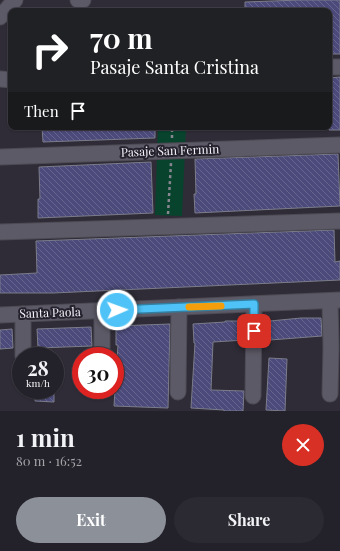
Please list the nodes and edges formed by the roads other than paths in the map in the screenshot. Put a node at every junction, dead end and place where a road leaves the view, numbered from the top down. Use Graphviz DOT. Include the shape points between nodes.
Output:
graph roads {
  1 [pos="15,0"];
  2 [pos="78,0"];
  3 [pos="83,0"];
  4 [pos="0,17"];
  5 [pos="340,145"];
  6 [pos="0,157"];
  7 [pos="340,221"];
  8 [pos="0,232"];
  9 [pos="335,301"];
  10 [pos="254,304"];
  11 [pos="179,307"];
  12 [pos="102,311"];
  13 [pos="23,314"];
  14 [pos="0,315"];
  15 [pos="23,347"];
  16 [pos="102,347"];
  17 [pos="178,392"];
  18 [pos="330,394"];
  19 [pos="253,396"];
  1 -- 4 [label="street"];
  2 -- 3 [label="street"];
  5 -- 6 [label="street, Pasaje San Fermin"];
  7 -- 8 [label="street"];
  9 -- 10 [label="street, Santa Paola"];
  9 -- 18 [label="street"];
  10 -- 11 [label="street, Santa Paola"];
  10 -- 19 [label="street"];
  11 -- 12 [label="street, Santa Paola"];
  11 -- 17 [label="street"];
  12 -- 13 [label="street, Santa Paola"];
  12 -- 16 [label="street"];
  13 -- 14 [label="street, Santa Paola"];
  13 -- 15 [label="street"];
}
